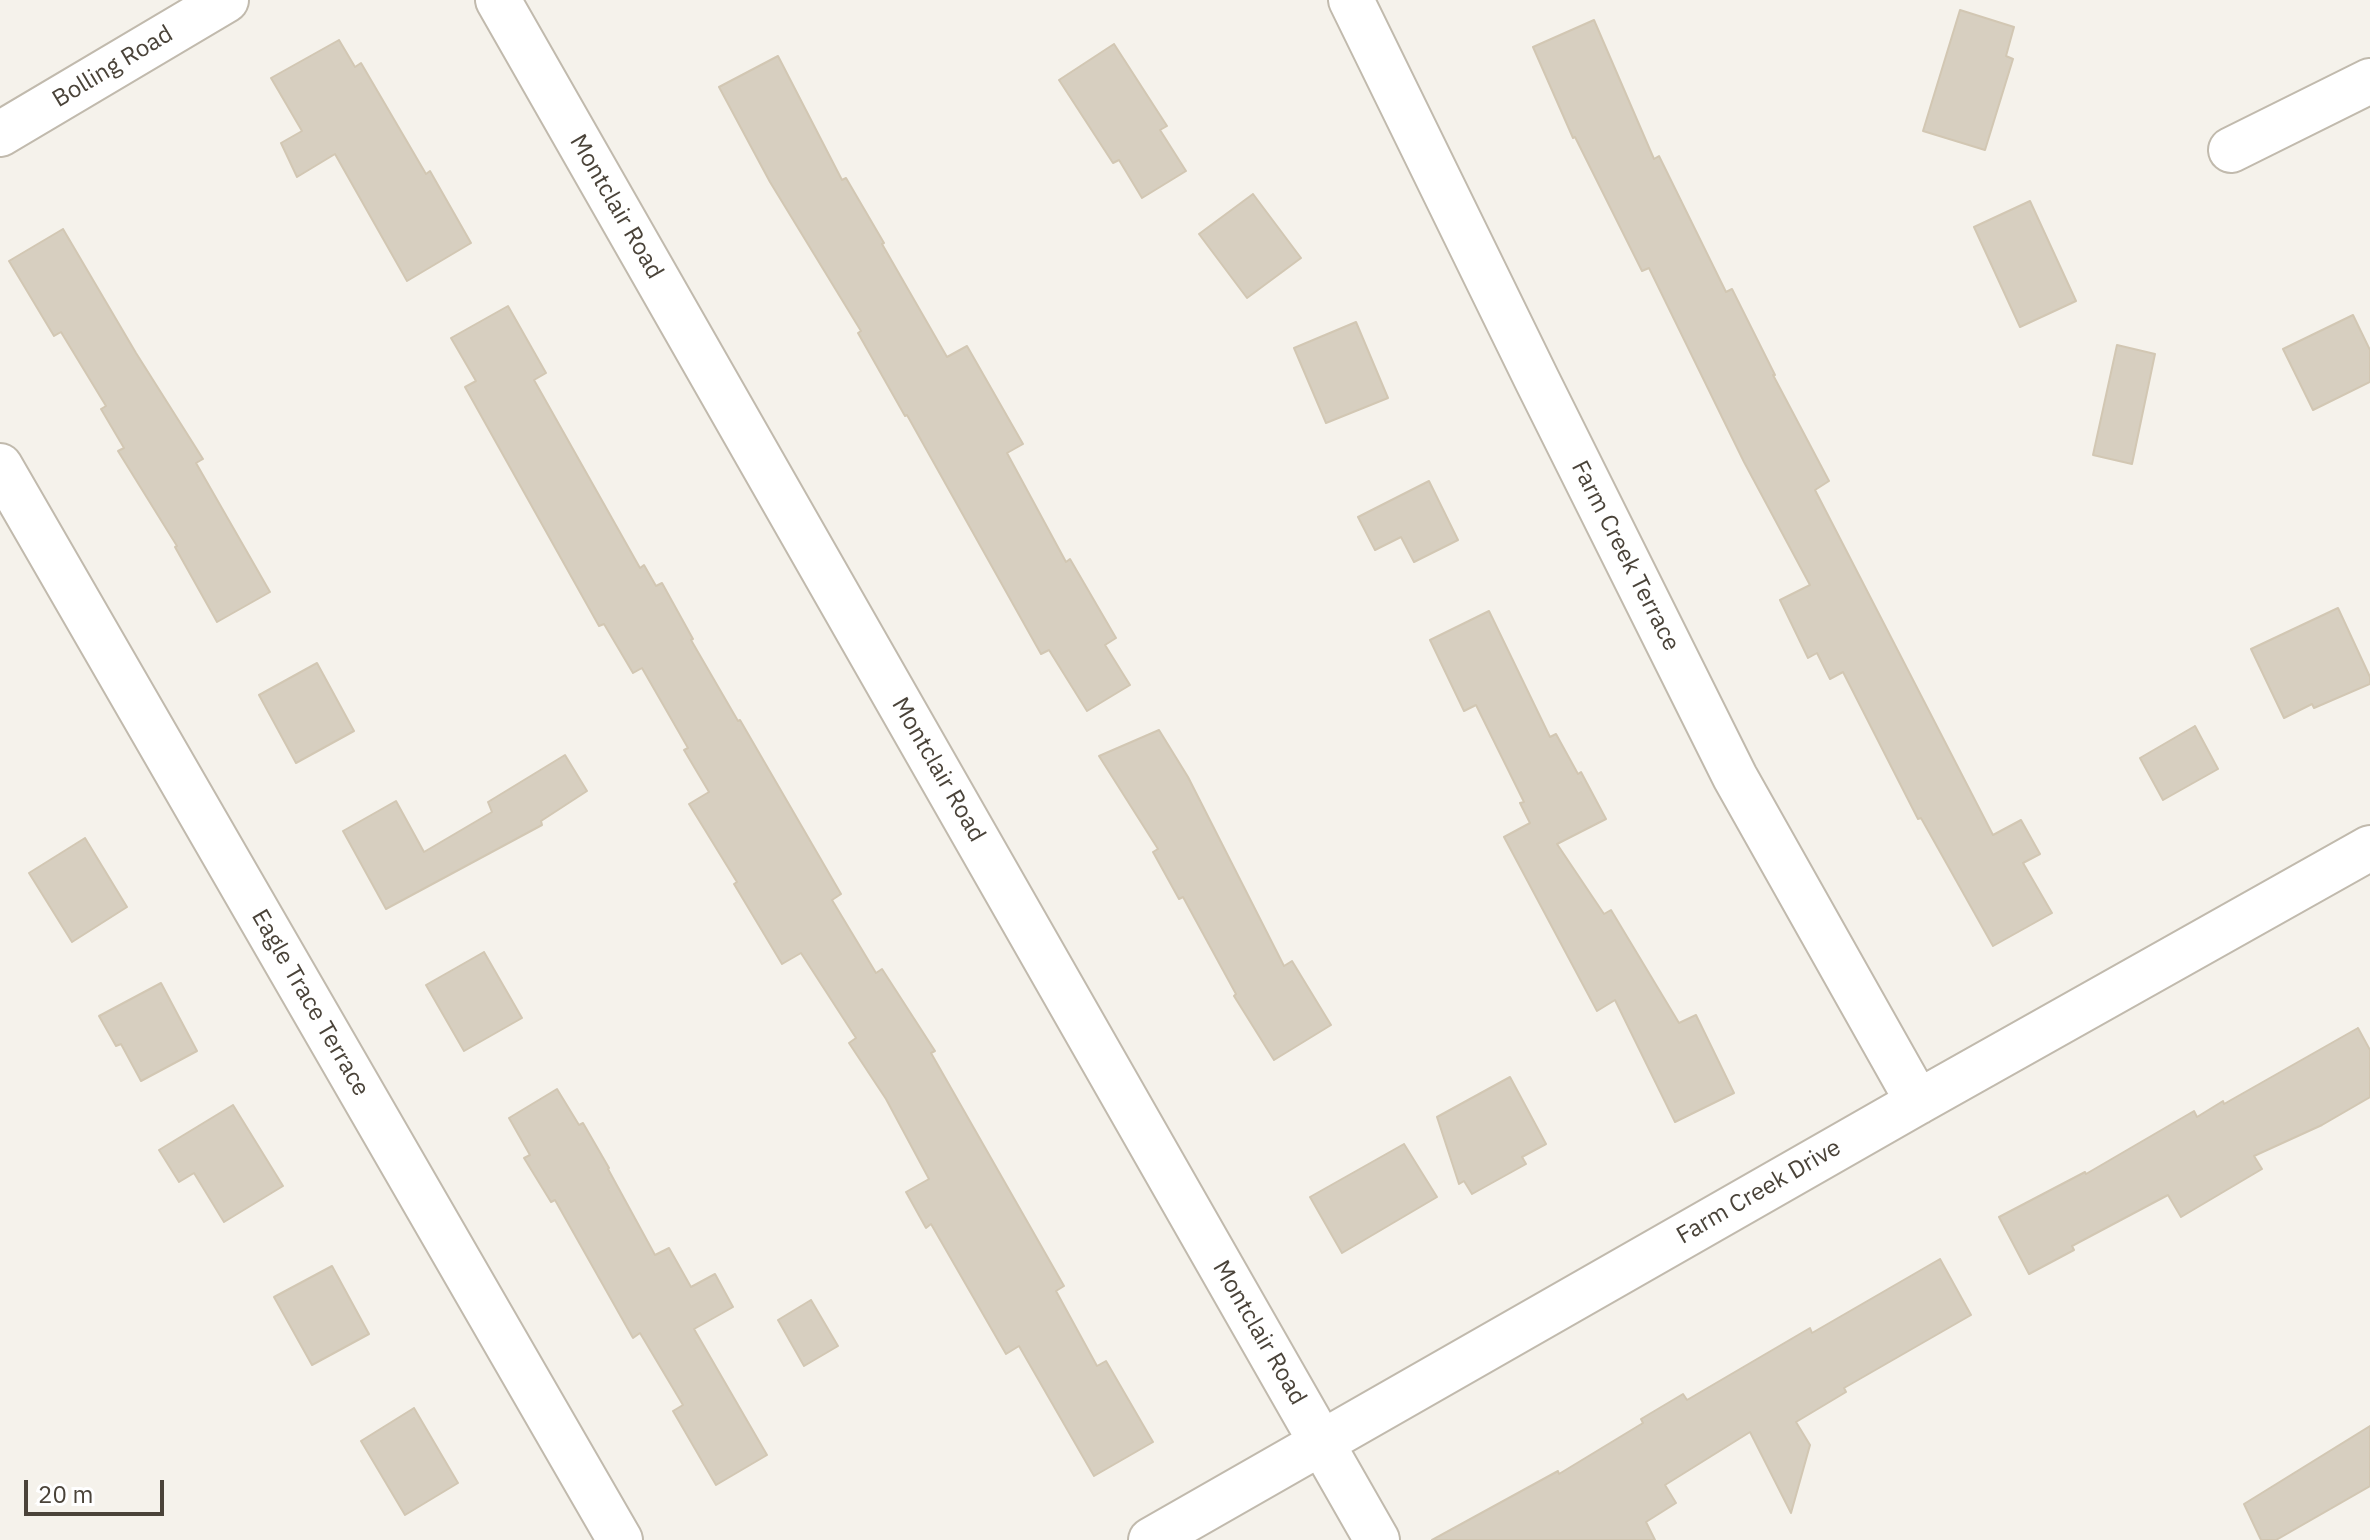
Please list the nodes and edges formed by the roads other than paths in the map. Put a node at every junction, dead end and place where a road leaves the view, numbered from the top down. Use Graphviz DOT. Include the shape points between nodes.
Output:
graph roads {
  1 [pos="226,0"];
  2 [pos="498,0"];
  3 [pos="1351,0"];
  4 [pos="2370,81"];
  5 [pos="0,134"];
  6 [pos="2231,150"];
  7 [pos="0,466"];
  8 [pos="2370,848"];
  9 [pos="1918,1102"];
  10 [pos="1321,1442"];
  11 [pos="620,1540"];
  12 [pos="1151,1540"];
  13 [pos="1377,1540"];
  1 -- 5 [label="street, Bolling Road"];
  2 -- 10 [label="street, Montclair Road"];
  3 -- 9 [label="street, Farm Creek Terrace" via="1735,777"];
  4 -- 6 [label="street"];
  7 -- 11 [label="street, Eagle Trace Terrace"];
  8 -- 9 [label="street, Farm Creek Drive"];
  9 -- 10 [label="street, Farm Creek Drive"];
  10 -- 12 [label="street, Farm Creek Drive"];
  10 -- 13 [label="street, Montclair Road"];
}
